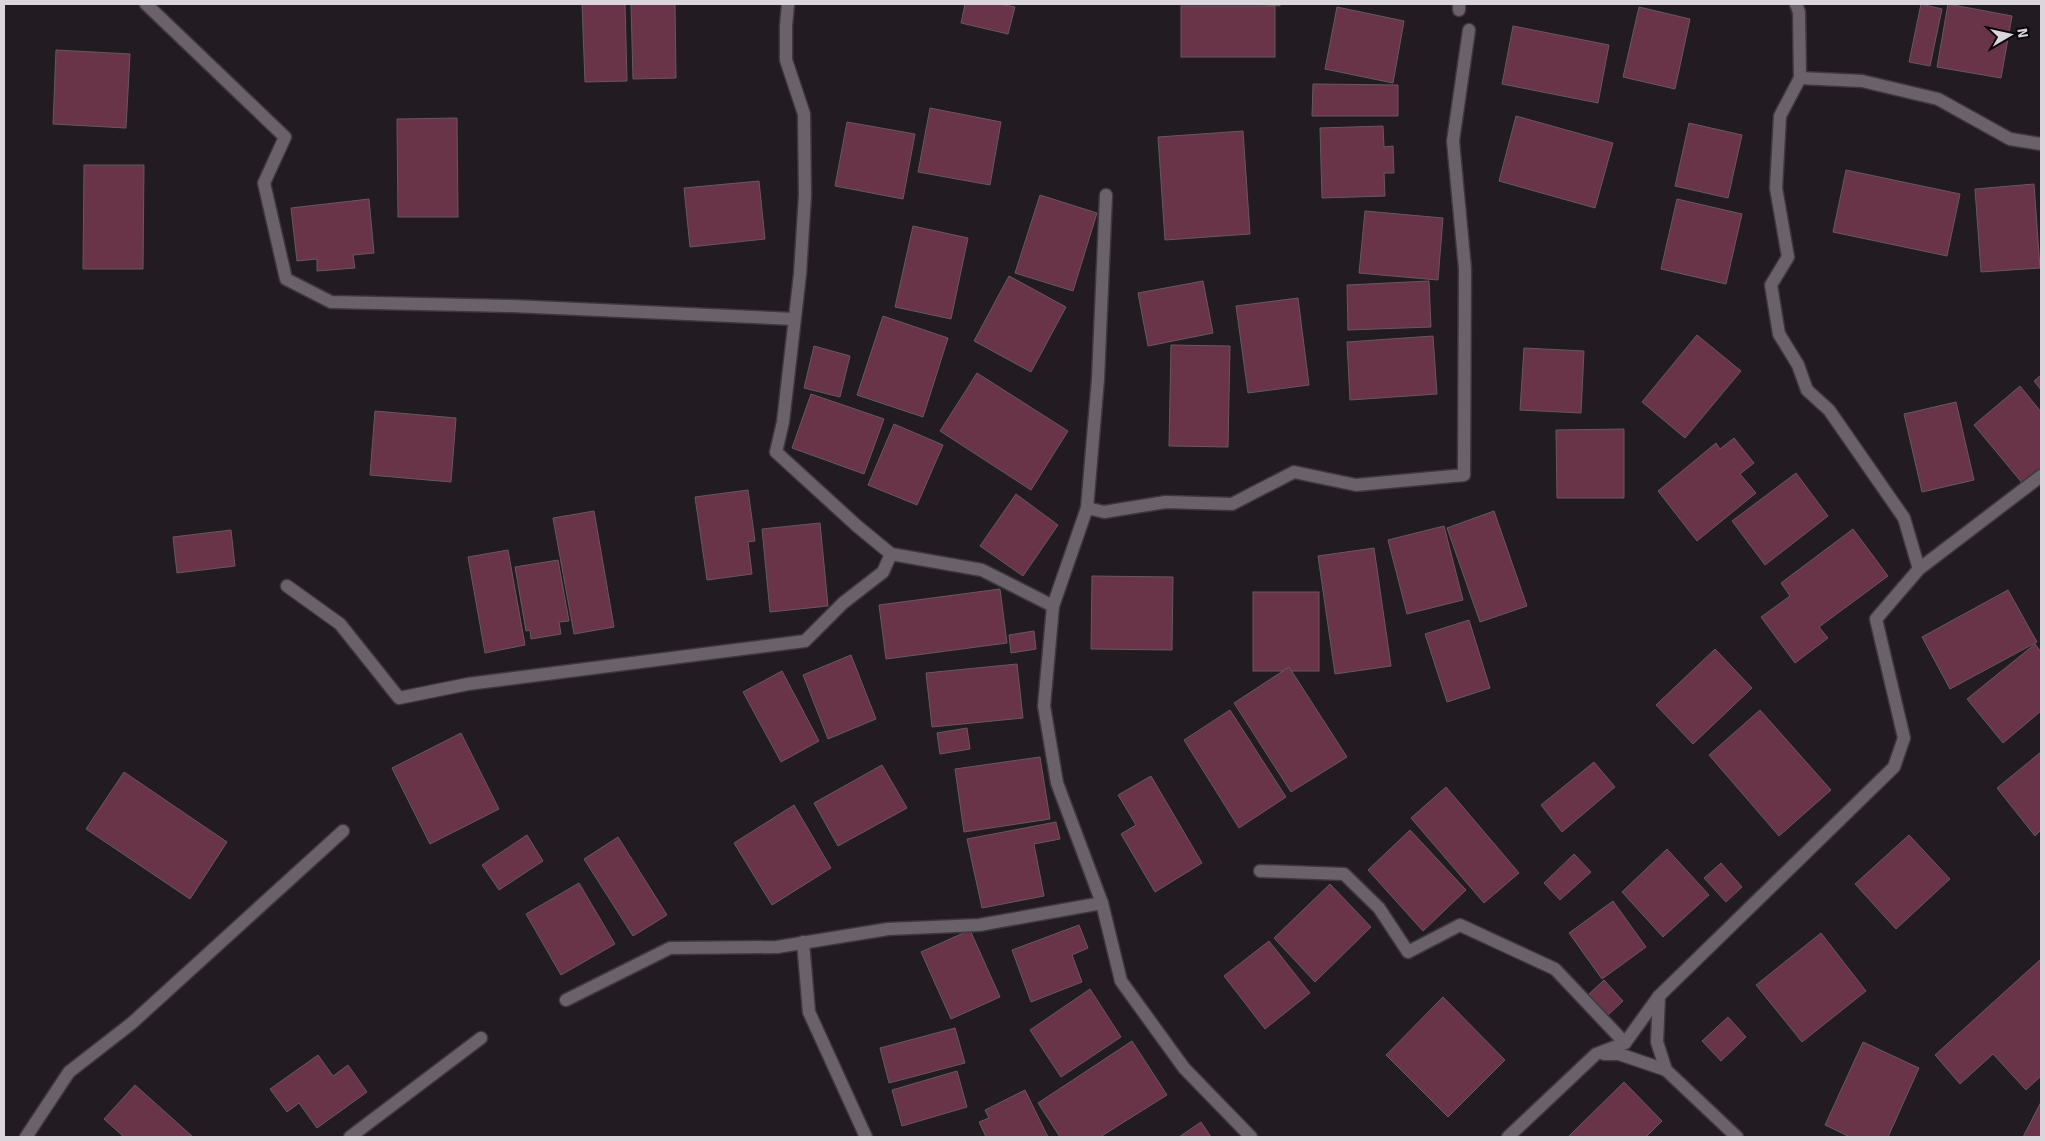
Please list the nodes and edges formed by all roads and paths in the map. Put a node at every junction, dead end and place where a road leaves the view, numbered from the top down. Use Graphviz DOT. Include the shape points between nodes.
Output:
graph roads {
  1 [pos="146,4"];
  2 [pos="788,4"];
  3 [pos="1796,4"];
  4 [pos="1469,30"];
  5 [pos="1800,78"];
  6 [pos="2041,144"];
  7 [pos="1106,195"];
  8 [pos="794,319"];
  9 [pos="2041,476"];
  10 [pos="1088,508"];
  11 [pos="891,554"];
  12 [pos="1919,569"];
  13 [pos="287,586"];
  14 [pos="1052,606"];
  15 [pos="343,831"];
  16 [pos="1260,871"];
  17 [pos="1102,903"];
  18 [pos="803,942"];
  19 [pos="1659,996"];
  20 [pos="566,1000"];
  21 [pos="481,1038"];
  22 [pos="1625,1043"];
  23 [pos="1596,1054"];
  24 [pos="1666,1070"];
  25 [pos="26,1137"];
  26 [pos="350,1137"];
  27 [pos="866,1137"];
  28 [pos="1251,1137"];
  29 [pos="1508,1137"];
  30 [pos="1737,1137"];
  1 -- 8 [label="street" via="285,137 264,183 286,279 331,302 512,306"];
  2 -- 8 [label="street" via="786,60 804,114 806,195"];
  3 -- 5 [label="street" via="1799,12"];
  4 -- 10 [label="street" via="1453,141 1465,269 1464,475 1356,485 1294,472 1232,504 1166,502 1104,512"];
  5 -- 6 [label="street" via="1862,81 1938,99 2010,139"];
  5 -- 12 [label="street" via="1780,116 1776,188 1788,256 1771,285 1779,334 1798,365 1807,390 1829,410 1904,518"];
  7 -- 10 [label="street" via="1098,379"];
  8 -- 11 [label="street" via="783,422 776,452"];
  9 -- 12 [label="street"];
  10 -- 14 [label="street"];
  11 -- 13 [label="street" via="883,572 843,603 805,641 468,684 399,698 340,624"];
  11 -- 14 [label="street" via="982,570"];
  12 -- 19 [label="street" via="1876,619 1904,738 1894,767"];
  14 -- 17 [label="street" via="1044,706 1057,784"];
  15 -- 25 [label="street" via="132,1023 69,1072"];
  16 -- 22 [label="street" via="1344,874 1378,908 1408,952 1460,925 1555,969"];
  17 -- 18 [label="street" via="979,925 888,928"];
  17 -- 28 [label="street" via="1121,981 1184,1068"];
  18 -- 20 [label="street" via="777,947 670,948"];
  18 -- 27 [label="street" via="809,1012"];
  19 -- 22 [label="street"];
  19 -- 24 [label="street" via="1657,1042"];
  21 -- 26 [label="street"];
  22 -- 23 [label="street"];
  23 -- 24 [label="street" via="1619,1054"];
  23 -- 29 [label="street"];
  24 -- 30 [label="street"];
}
